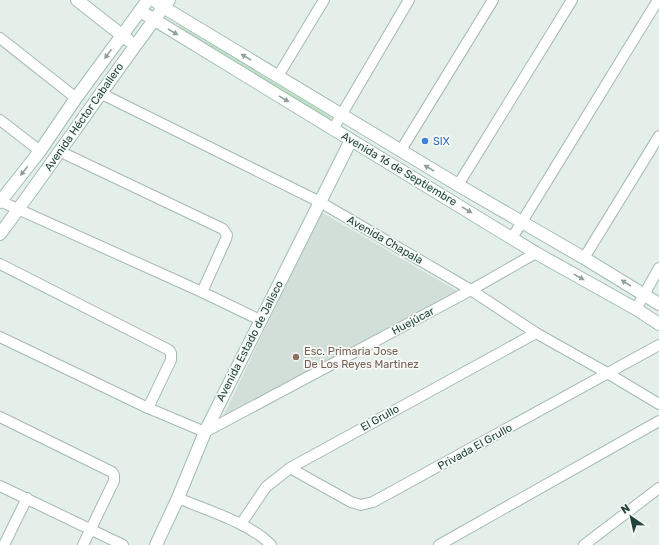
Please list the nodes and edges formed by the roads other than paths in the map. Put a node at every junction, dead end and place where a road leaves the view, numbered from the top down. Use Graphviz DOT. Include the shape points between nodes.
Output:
graph roads {
  1 [pos="77,0"];
  2 [pos="148,0"];
  3 [pos="324,0"];
  4 [pos="409,0"];
  5 [pos="492,0"];
  6 [pos="572,0"];
  7 [pos="658,0"];
  8 [pos="162,2"];
  9 [pos="140,11"];
  10 [pos="154,20"];
  11 [pos="122,35"];
  12 [pos="0,38"];
  13 [pos="135,46"];
  14 [pos="278,76"];
  15 [pos="100,93"];
  16 [pos="76,98"];
  17 [pos="342,114"];
  18 [pos="0,120"];
  19 [pos="333,129"];
  20 [pos="659,136"];
  21 [pos="351,140"];
  22 [pos="401,150"];
  23 [pos="40,151"];
  24 [pos="61,152"];
  25 [pos="458,185"];
  26 [pos="0,201"];
  27 [pos="320,202"];
  28 [pos="19,209"];
  29 [pos="522,222"];
  30 [pos="0,234"];
  31 [pos="512,238"];
  32 [pos="536,253"];
  33 [pos="584,258"];
  34 [pos="0,264"];
  35 [pos="659,268"];
  36 [pos="471,290"];
  37 [pos="202,292"];
  38 [pos="643,294"];
  39 [pos="659,304"];
  40 [pos="636,309"];
  41 [pos="260,320"];
  42 [pos="659,324"];
  43 [pos="536,333"];
  44 [pos="0,337"];
  45 [pos="659,345"];
  46 [pos="609,374"];
  47 [pos="659,404"];
  48 [pos="148,408"];
  49 [pos="0,417"];
  50 [pos="659,421"];
  51 [pos="205,432"];
  52 [pos="290,468"];
  53 [pos="0,486"];
  54 [pos="659,488"];
  55 [pos="27,498"];
  56 [pos="178,498"];
  57 [pos="241,524"];
  58 [pos="90,529"];
  59 [pos="4,545"];
  60 [pos="83,545"];
  61 [pos="123,545"];
  62 [pos="156,545"];
  63 [pos="271,545"];
  64 [pos="439,545"];
  65 [pos="584,545"];
  1 -- 11 [label="street"];
  2 -- 9 [label="street, Avenida Héctor Caballero"];
  3 -- 14 [label="street"];
  4 -- 17 [label="street"];
  5 -- 22 [label="street"];
  6 -- 25 [label="street"];
  7 -- 29 [label="street"];
  8 -- 10 [label="street, Avenida Héctor Caballero"];
  14 -- 8 [label="street, Avenida 16 de Septiembre, one-way"];
  9 -- 10 [label="street, Avenida 16 de Septiembre"];
  9 -- 11 [label="street, Avenida Héctor Caballero"];
  10 -- 13 [label="street, Avenida Héctor Caballero"];
  10 -- 19 [label="street, Avenida 16 de Septiembre, one-way"];
  11 -- 13 [label="street"];
  11 -- 16 [label="street, Avenida Héctor Caballero, one-way"];
  12 -- 16 [label="street"];
  13 -- 15 [label="street, Avenida Héctor Caballero"];
  14 -- 17 [label="street, Avenida 16 de Septiembre"];
  15 -- 24 [label="street, Avenida Héctor Caballero"];
  15 -- 27 [label="street, Avenida Chapala"];
  16 -- 23 [label="street, Avenida Héctor Caballero"];
  17 -- 19 [label="street"];
  17 -- 22 [label="street, Avenida 16 de Septiembre"];
  18 -- 23 [label="street"];
  19 -- 21 [label="street, Avenida 16 de Septiembre"];
  20 -- 33 [label="street"];
  21 -- 27 [label="street, Avenida Estado de Jalisco"];
  21 -- 31 [label="street, Avenida 16 de Septiembre, one-way"];
  25 -- 22 [label="street, Avenida 16 de Septiembre, one-way"];
  23 -- 26 [label="street, Avenida Héctor Caballero, one-way"];
  24 -- 28 [label="street, Avenida Héctor Caballero"];
  24 -- 37 [label="street" via="223,229 226,239"];
  25 -- 29 [label="street, Avenida 16 de Septiembre"];
  26 -- 28 [label="street"];
  27 -- 36 [label="street, Avenida Chapala"];
  27 -- 41 [label="street, Avenida Estado de Jalisco"];
  28 -- 30 [label="street, Avenida Héctor Caballero"];
  28 -- 37 [label="street"];
  29 -- 31 [label="street"];
  29 -- 33 [label="street, Avenida 16 de Septiembre"];
  31 -- 32 [label="street, Avenida 16 de Septiembre"];
  32 -- 36 [label="street, Huejúcar"];
  32 -- 40 [label="street, Avenida 16 de Septiembre, one-way"];
  38 -- 33 [label="street, Avenida 16 de Septiembre, one-way"];
  34 -- 48 [label="street" via="169,350 171,360"];
  35 -- 38 [label="street"];
  36 -- 43 [label="street, Avenida Chapala"];
  36 -- 51 [label="street, Huejúcar"];
  37 -- 41 [label="street"];
  38 -- 39 [label="street, Avenida 16 de Septiembre"];
  38 -- 40 [label="street"];
  40 -- 42 [label="street, Avenida 16 de Septiembre"];
  41 -- 51 [label="street, Avenida Estado de Jalisco"];
  43 -- 46 [label="street, Avenida Chapala"];
  43 -- 52 [label="street, El Grullo"];
  44 -- 48 [label="street"];
  45 -- 46 [label="street, Privada El Grullo"];
  46 -- 47 [label="street, Avenida Chapala"];
  46 -- 52 [label="street, Privada El Grullo" via="367,504 351,502"];
  48 -- 51 [label="street"];
  49 -- 58 [label="street" via="112,472 114,481"];
  50 -- 64 [label="street"];
  51 -- 56 [label="street, Avenida Estado de Jalisco"];
  52 -- 57 [label="street, El Grullo" via="266,486"];
  53 -- 55 [label="street"];
  54 -- 65 [label="street"];
  55 -- 58 [label="street"];
  55 -- 59 [label="street"];
  56 -- 57 [label="street"];
  56 -- 62 [label="street, Avenida Estado de Jalisco"];
  57 -- 63 [label="street" via="266,539"];
  58 -- 60 [label="street"];
  58 -- 61 [label="street"];
}
